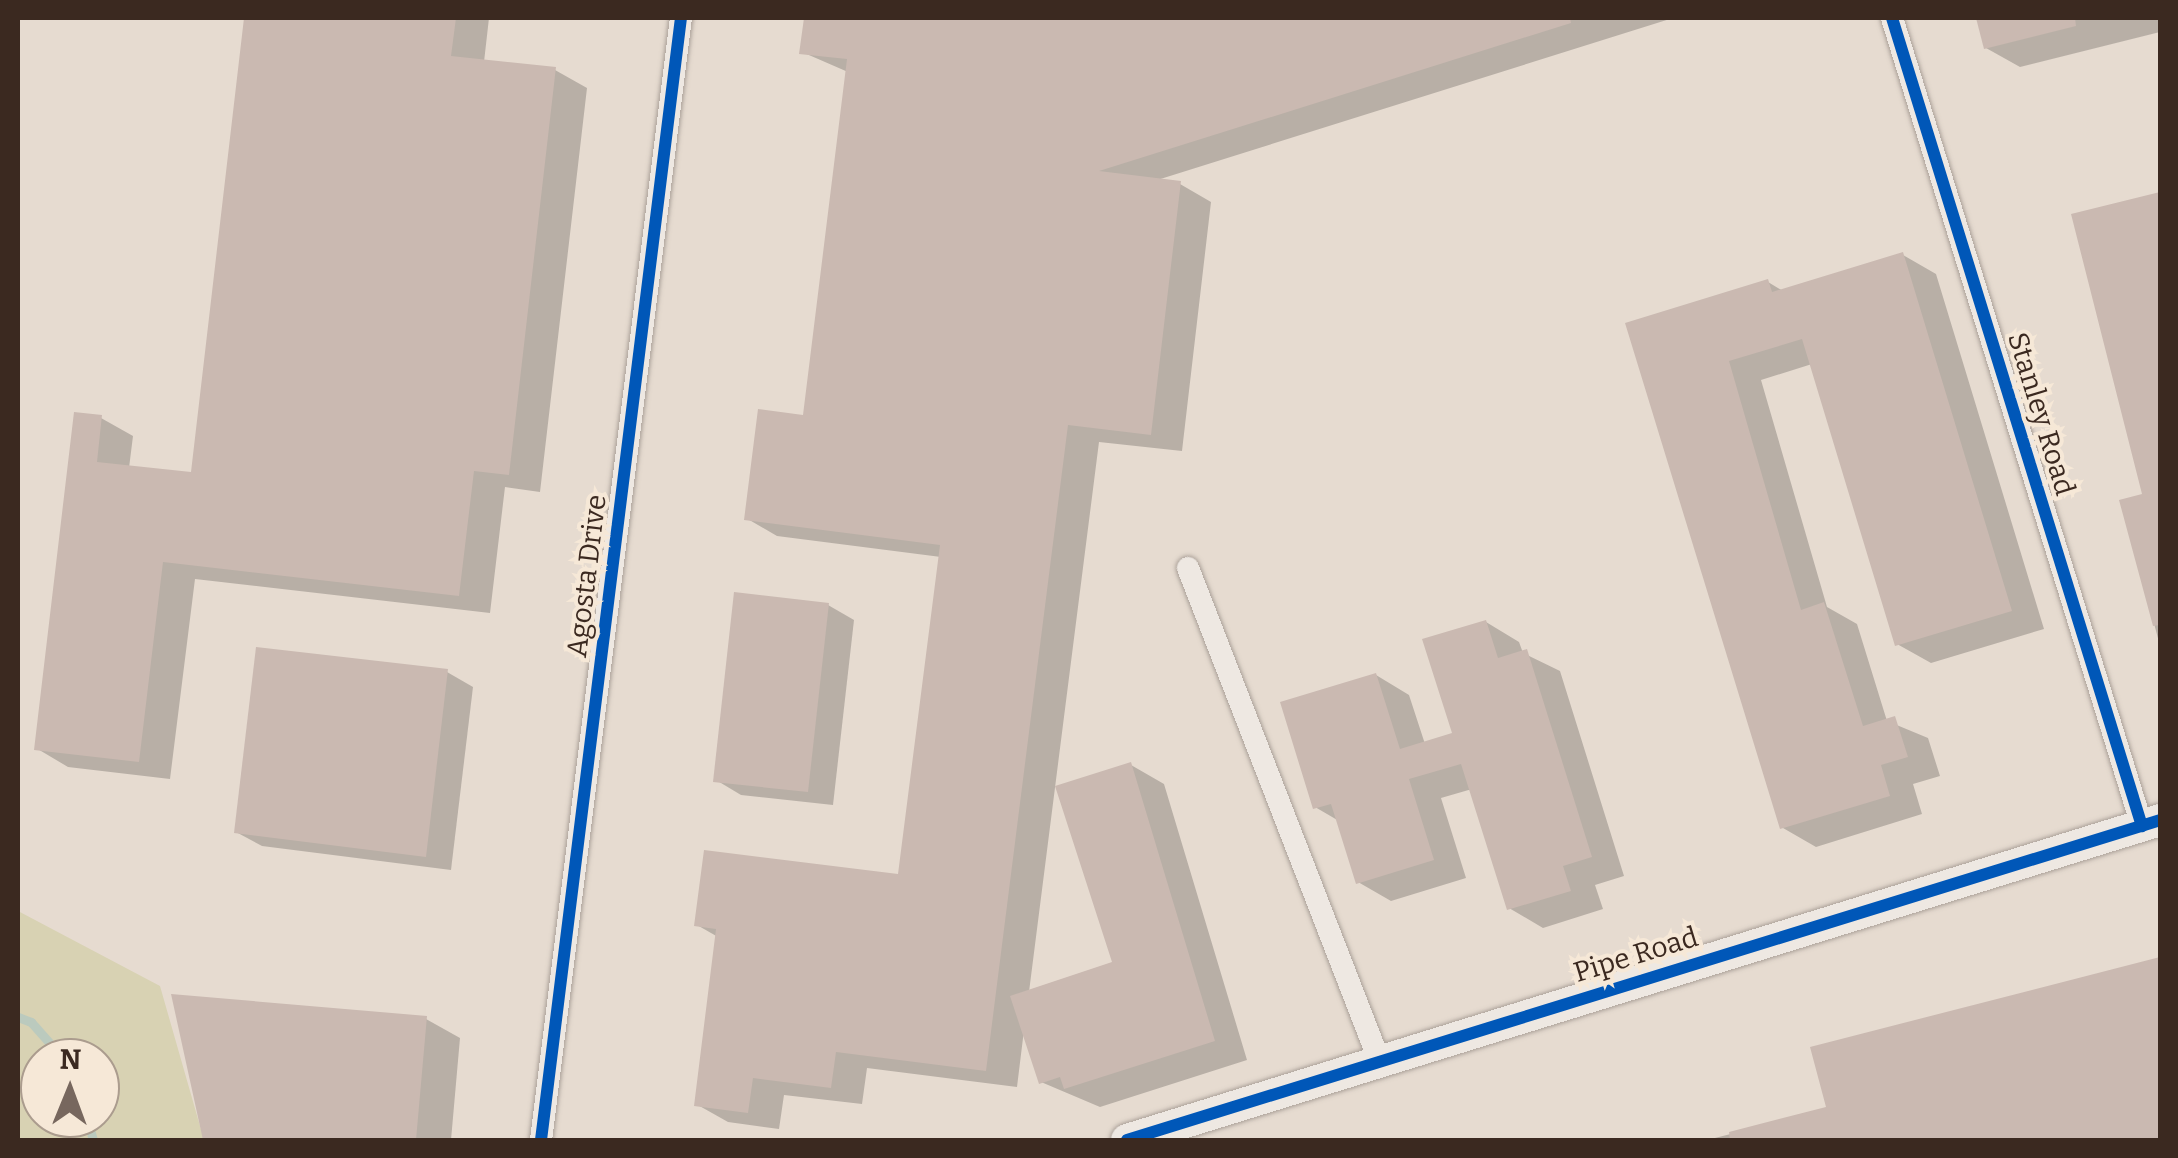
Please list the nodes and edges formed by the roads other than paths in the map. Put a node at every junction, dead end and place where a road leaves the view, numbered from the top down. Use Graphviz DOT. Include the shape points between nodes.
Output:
graph roads {
  1 [pos="681,18"];
  2 [pos="1892,18"];
  3 [pos="1188,568"];
  4 [pos="2151,823"];
  5 [pos="1380,1060"];
  6 [pos="541,1140"];
  7 [pos="1127,1140"];
  1 -- 6 [label="street, Agosta Drive"];
  2 -- 4 [label="street, Stanley Road"];
  3 -- 5 [label="street"];
  4 -- 5 [label="street, Pipe Road"];
  5 -- 7 [label="street, Pipe Road"];
}
